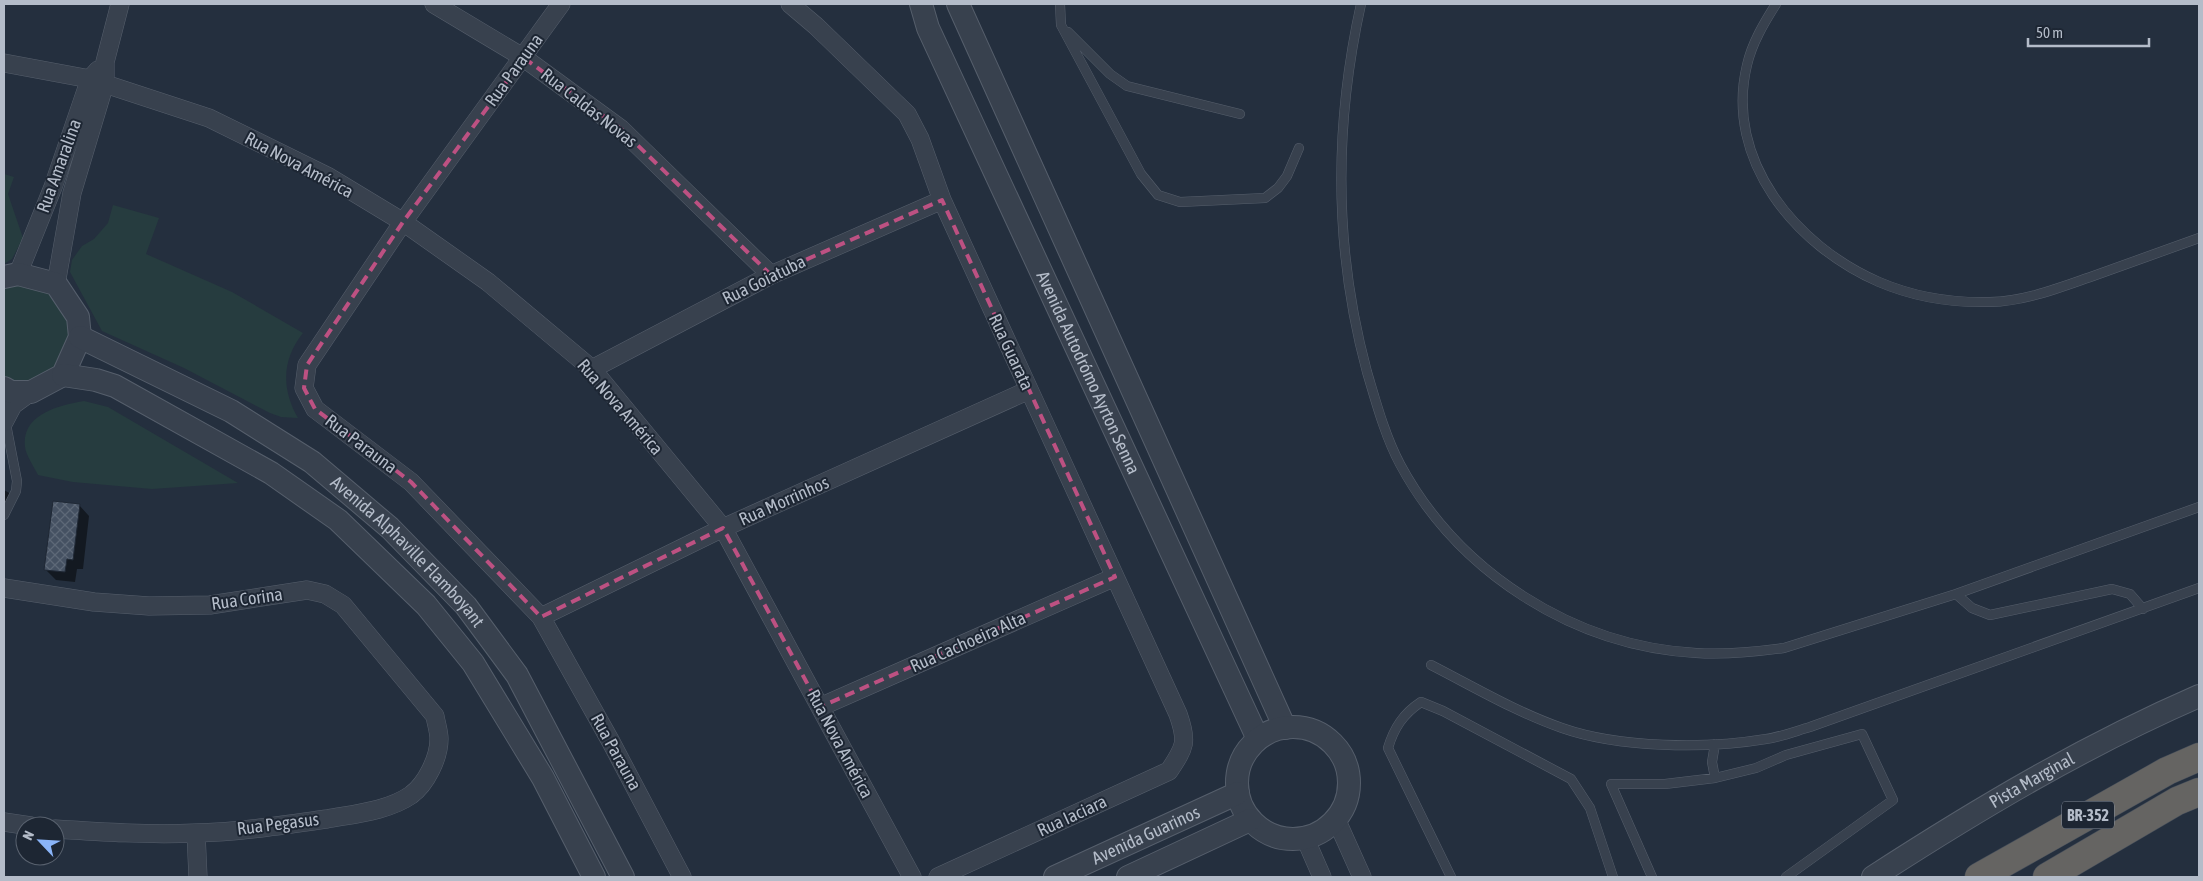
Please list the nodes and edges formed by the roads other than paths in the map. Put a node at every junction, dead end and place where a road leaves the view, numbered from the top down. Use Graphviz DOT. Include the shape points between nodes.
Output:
graph roads {
  1 [pos="120,4"];
  2 [pos="434,4"];
  3 [pos="561,4"];
  4 [pos="790,4"];
  5 [pos="921,4"];
  6 [pos="958,4"];
  7 [pos="1060,4"];
  8 [pos="1361,4"];
  9 [pos="1776,4"];
  10 [pos="1061,25"];
  11 [pos="524,58"];
  12 [pos="4,63"];
  13 [pos="98,81"];
  14 [pos="1240,114"];
  15 [pos="1299,148"];
  16 [pos="942,200"];
  17 [pos="404,222"];
  18 [pos="2199,238"];
  19 [pos="11,275"];
  20 [pos="771,275"];
  21 [pos="56,284"];
  22 [pos="80,337"];
  23 [pos="592,369"];
  24 [pos="63,375"];
  25 [pos="4,388"];
  26 [pos="1029,390"];
  27 [pos="31,392"];
  28 [pos="4,421"];
  29 [pos="2199,507"];
  30 [pos="4,515"];
  31 [pos="723,528"];
  32 [pos="1115,576"];
  33 [pos="4,588"];
  34 [pos="2199,588"];
  35 [pos="1956,594"];
  36 [pos="2143,609"];
  37 [pos="541,617"];
  38 [pos="1431,665"];
  39 [pos="2199,696"];
  40 [pos="820,707"];
  41 [pos="435,716"];
  42 [pos="1285,728"];
  43 [pos="1186,734"];
  44 [pos="1258,739"];
  45 [pos="1715,744"];
  46 [pos="2199,757"];
  47 [pos="1715,778"];
  48 [pos="2199,792"];
  49 [pos="1238,793"];
  50 [pos="1336,819"];
  51 [pos="1250,820"];
  52 [pos="65,830"];
  53 [pos="196,834"];
  54 [pos="1305,838"];
  55 [pos="198,877"];
  56 [pos="594,877"];
  57 [pos="623,877"];
  58 [pos="682,877"];
  59 [pos="912,877"];
  60 [pos="938,877"];
  61 [pos="1055,877"];
  62 [pos="1128,877"];
  63 [pos="1322,877"];
  64 [pos="1362,877"];
  65 [pos="1451,877"];
  66 [pos="1613,877"];
  67 [pos="1652,877"];
  68 [pos="1786,877"];
  69 [pos="1873,877"];
  70 [pos="1978,877"];
  71 [pos="2046,877"];
  1 -- 13 [label="street, Rua Amaralina"];
  2 -- 11 [label="street, Rua Caldas Novas"];
  3 -- 11 [label="street, Rua Parauna"];
  4 -- 16 [label="street, Rua Guarata" via="907,114 920,139"];
  5 -- 44 [label="street, Avenida Autodrómo Ayrton Senna" via="928,28"];
  6 -- 42 [label="street, Avenida Autodrómo Ayrton Senna"];
  7 -- 10 [label="lane"];
  8 -- 35 [label="lane" via="1347,80 1340,161 1344,242 1354,319 1373,392 1398,462 1428,508 1464,550 1530,601 1582,627 1638,645 1696,653 1784,648"];
  9 -- 18 [label="lane" via="1752,47 1747,65 1742,102 1747,140 1761,177 1783,208 1817,243 1858,271 1879,282 1924,296 1992,302 2038,295"];
  10 -- 14 [label="lane" via="1110,74 1127,86"];
  10 -- 15 [label="lane" via="1141,174 1158,195 1180,202 1265,198 1287,176"];
  11 -- 17 [label="street, Rua Parauna"];
  11 -- 20 [label="street, Rua Caldas Novas" via="621,129"];
  12 -- 13 [label="street, Rua Nova América"];
  13 -- 17 [label="street, Rua Nova América" via="209,118 327,176"];
  13 -- 19 [label="street, Rua Amaralina"];
  13 -- 21 [label="street, Rua Amaralina" via="72,193"];
  16 -- 20 [label="street, Rua Goiatuba"];
  16 -- 26 [label="street, Rua Guarata"];
  17 -- 23 [label="street, Rua Nova América" via="488,282"];
  17 -- 37 [label="street, Rua Parauna" via="307,365 304,388 315,409 411,482"];
  19 -- 21 [label="street"];
  20 -- 23 [label="street, Rua Goiatuba"];
  21 -- 22 [label="street" via="78,317"];
  22 -- 24 [label="street"];
  22 -- 57 [label="street, Avenida Alphaville Flamboyant" via="231,411 312,462 390,528 466,606 517,675"];
  23 -- 31 [label="street, Rua Nova América"];
  24 -- 27 [label="street"];
  24 -- 56 [label="street, Avenida Alphaville Flamboyant" via="115,386 271,473 338,520 426,605 473,663 543,778"];
  25 -- 27 [label="street" via="11,392"];
  26 -- 31 [label="street, Rua Morrinhos"];
  26 -- 32 [label="street, Rua Guarata"];
  27 -- 28 [label="street" via="13,405"];
  28 -- 30 [label="lane" via="17,481 16,491"];
  29 -- 35 [label="lane"];
  31 -- 37 [label="street, Rua Morrinhos"];
  31 -- 40 [label="street, Rua Nova América"];
  32 -- 40 [label="street, Rua Cachoeira Alta"];
  32 -- 43 [label="street, Rua Guarata"];
  33 -- 41 [label="street, Rua Corina" via="94,602 149,606 210,605 307,590 325,594 343,605"];
  34 -- 36 [label="lane"];
  35 -- 36 [label="lane" via="1972,608 1990,616 2112,589 2130,594"];
  36 -- 45 [label="lane" via="1810,727 1768,739"];
  37 -- 58 [label="street, Rua Parauna"];
  38 -- 45 [label="lane" via="1510,706 1562,728 1613,740"];
  39 -- 69 [label="street, Pista Marginal" via="2074,755 1957,823"];
  40 -- 59 [label="street, Rua Nova América"];
  41 -- 53 [label="street, Rua Pegasus" via="439,738 435,760 424,781 411,795 388,806 352,815"];
  42 -- 44 [label="street"];
  42 -- 50 [label="street" via="1304,728 1322,735 1337,747 1346,764 1349,783 1346,802"];
  43 -- 60 [label="street, Rua Iaciara" via="1183,750 1169,771"];
  44 -- 49 [label="street" via="1241,763"];
  45 -- 47 [label="lane" via="1712,762"];
  46 -- 70 [label="highway, BR-352" via="2166,771"];
  47 -- 67 [label="lane" via="1665,784 1611,784"];
  47 -- 68 [label="lane" via="1862,734 1893,800"];
  48 -- 71 [label="highway, BR-352" via="2177,801"];
  49 -- 51 [label="street"];
  49 -- 61 [label="street, Avenida Guarinos"];
  50 -- 54 [label="street" via="1322,831"];
  50 -- 64 [label="street"];
  51 -- 54 [label="street" via="1275,837"];
  51 -- 62 [label="street, Avenida Guarinos"];
  52 -- 53 [label="street, Rua Pegasus"];
  53 -- 55 [label="street"];
  54 -- 63 [label="street"];
  65 -- 66 [label="lane" via="1388,748 1393,730 1408,710 1421,702 1571,779 1590,808"];
}
